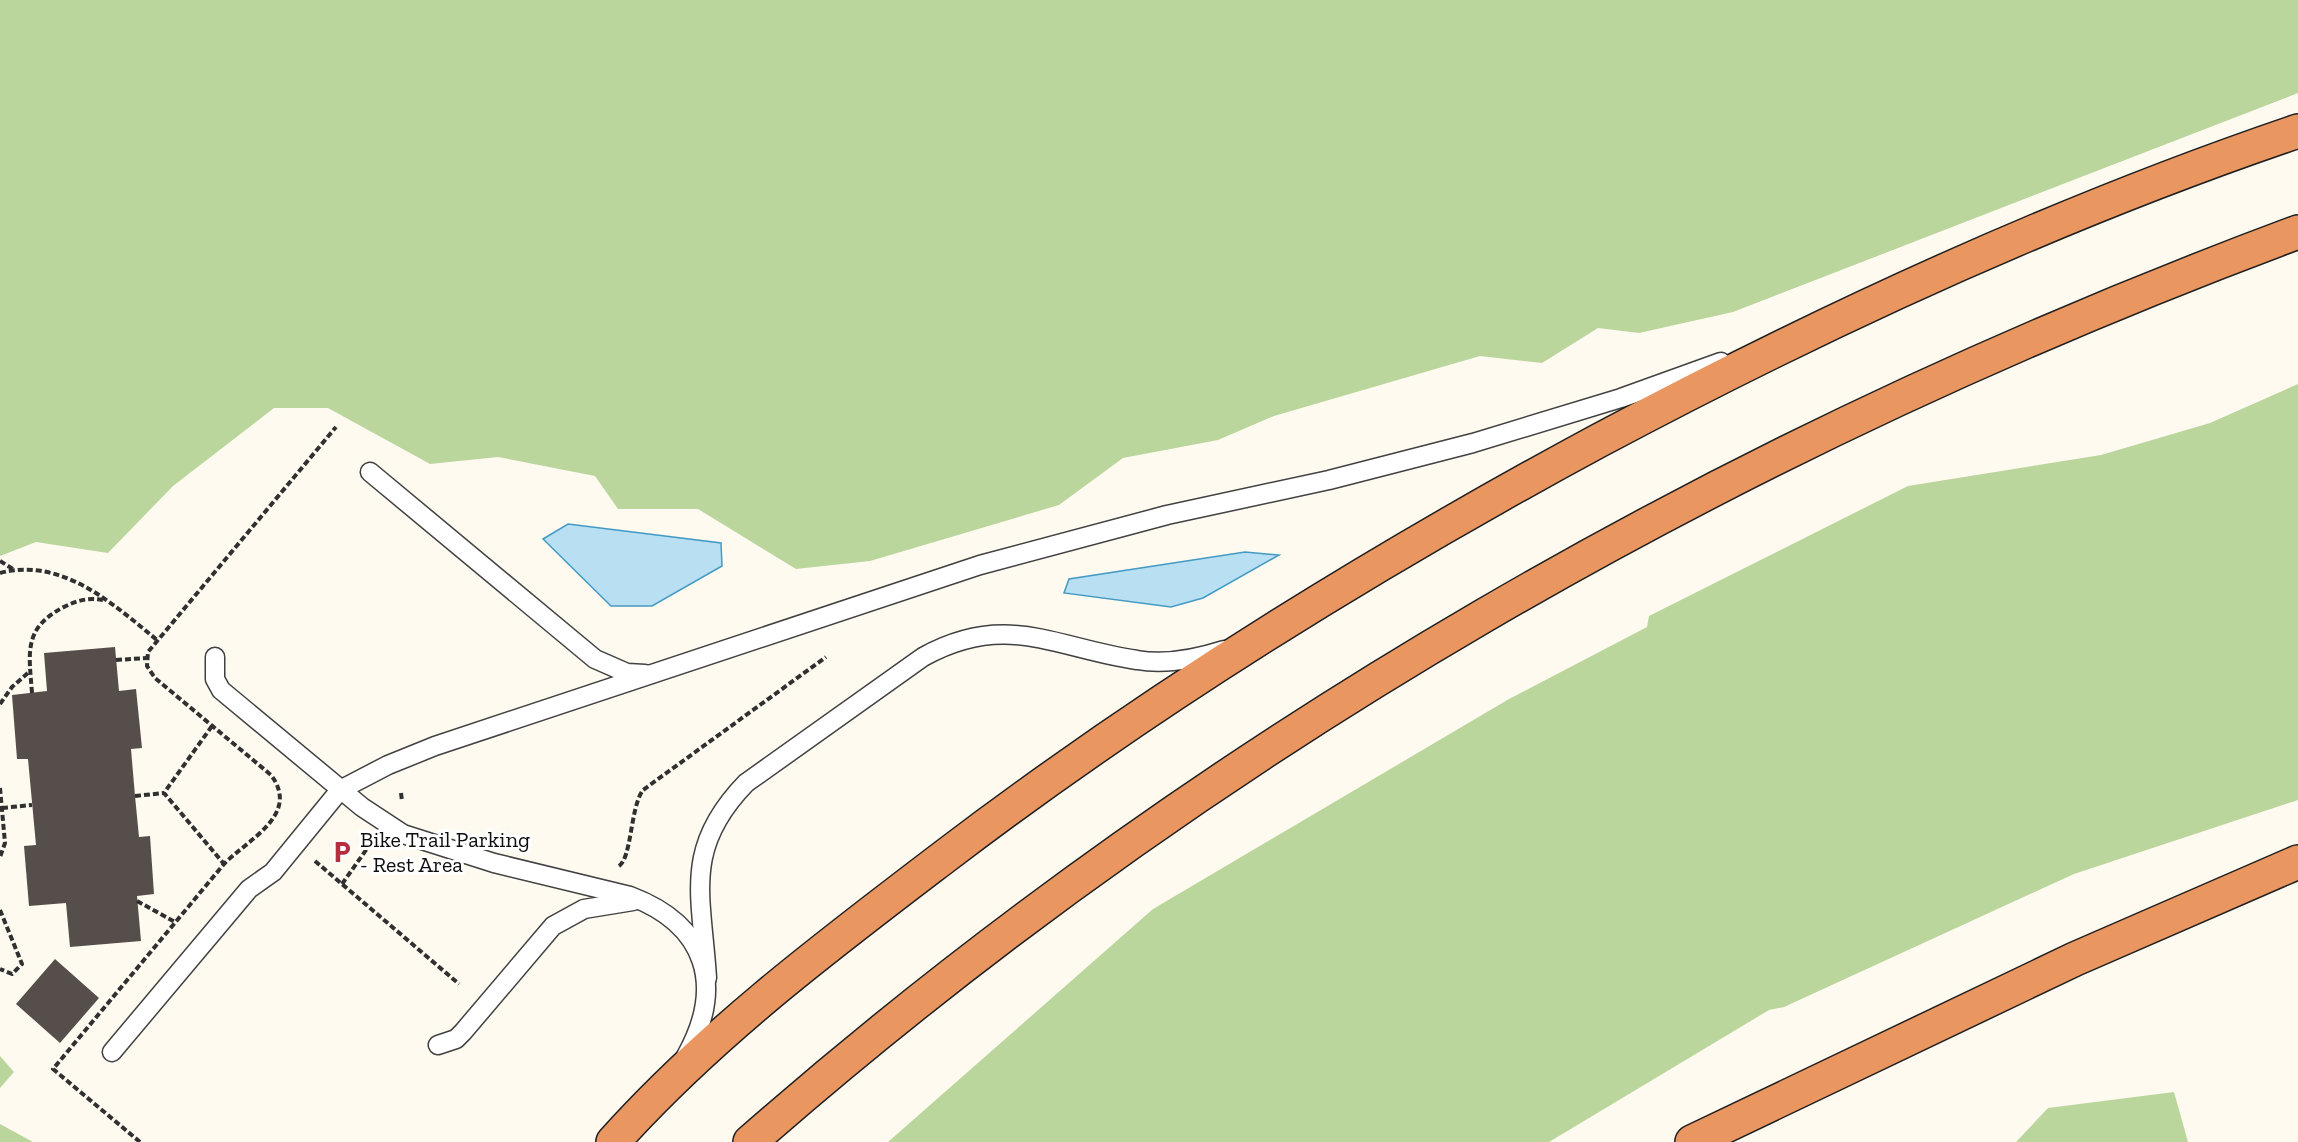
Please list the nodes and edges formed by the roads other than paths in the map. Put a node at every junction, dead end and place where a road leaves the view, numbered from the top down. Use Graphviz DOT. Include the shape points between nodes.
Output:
graph roads {
  1 [pos="2298,131"];
  2 [pos="2298,232"];
  3 [pos="1865,306"];
  4 [pos="370,472"];
  5 [pos="1275,627"];
  6 [pos="215,657"];
  7 [pos="659,673"];
  8 [pos="340,790"];
  9 [pos="2298,862"];
  10 [pos="647,902"];
  11 [pos="707,978"];
  12 [pos="438,1045"];
  13 [pos="112,1052"];
  14 [pos="652,1098"];
  15 [pos="613,1142"];
  16 [pos="750,1142"];
  17 [pos="1692,1142"];
  1 -- 3 [label="highway" via="2093,208"];
  2 -- 16 [label="highway" via="2077,319 1845,422 1508,600 1293,732 1167,816 981,953"];
  3 -- 5 [label="highway" via="1572,455"];
  3 -- 7 [label="lane" via="1695,372 1547,422 1380,467 1042,547"];
  4 -- 7 [label="lane" via="595,659 627,673"];
  5 -- 11 [label="lane" via="1237,646 1177,661 1137,660 1004,633 945,644 923,657 746,783 726,804 711,828 700,878"];
  5 -- 14 [label="highway" via="1080,758 961,844 741,1016"];
  6 -- 8 [label="lane" via="215,679 221,690"];
  7 -- 8 [label="lane" via="435,746"];
  8 -- 10 [label="lane" via="385,823 421,841"];
  8 -- 13 [label="lane" via="273,872 249,889"];
  9 -- 17 [label="highway" via="2075,959"];
  10 -- 11 [label="lane" via="679,926 700,958"];
  10 -- 12 [label="lane" via="593,907 553,926 463,1032"];
  11 -- 14 [label="lane" via="704,1015 692,1046"];
  14 -- 15 [label="highway"];
}
